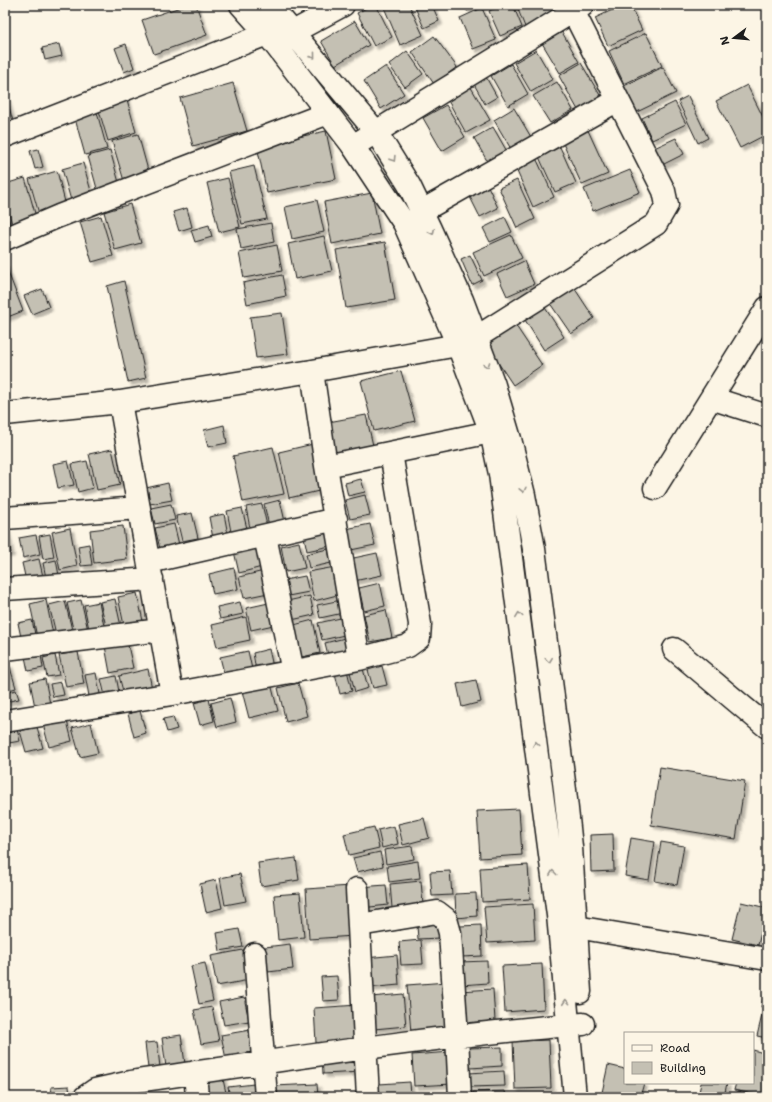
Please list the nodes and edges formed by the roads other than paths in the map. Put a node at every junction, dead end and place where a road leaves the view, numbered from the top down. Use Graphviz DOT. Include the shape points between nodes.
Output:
graph roads {
  1 [pos="241,5"];
  2 [pos="270,5"];
  3 [pos="343,5"];
  4 [pos="575,7"];
  5 [pos="293,32"];
  6 [pos="267,34"];
  7 [pos="618,100"];
  8 [pos="328,113"];
  9 [pos="376,132"];
  10 [pos="5,136"];
  11 [pos="353,146"];
  12 [pos="422,211"];
  13 [pos="5,239"];
  14 [pos="767,308"];
  15 [pos="467,341"];
  16 [pos="312,371"];
  17 [pos="711,398"];
  18 [pos="120,402"];
  19 [pos="5,414"];
  20 [pos="767,416"];
  21 [pos="491,432"];
  22 [pos="391,453"];
  23 [pos="326,466"];
  24 [pos="655,488"];
  25 [pos="139,508"];
  26 [pos="5,518"];
  27 [pos="336,520"];
  28 [pos="265,536"];
  29 [pos="150,570"];
  30 [pos="5,589"];
  31 [pos="160,630"];
  32 [pos="5,649"];
  33 [pos="674,649"];
  34 [pos="360,659"];
  35 [pos="293,672"];
  36 [pos="172,694"];
  37 [pos="5,721"];
  38 [pos="767,727"];
  39 [pos="357,889"];
  40 [pos="359,925"];
  41 [pos="576,927"];
  42 [pos="255,954"];
  43 [pos="767,958"];
  44 [pos="576,1025"];
  45 [pos="457,1036"];
  46 [pos="366,1047"];
  47 [pos="263,1062"];
  48 [pos="195,1072"];
  49 [pos="131,1089"];
  50 [pos="85,1097"];
  51 [pos="197,1097"];
  52 [pos="266,1097"];
  53 [pos="368,1097"];
  54 [pos="460,1097"];
  55 [pos="575,1097"];
  56 [pos="589,1097"];
  1 -- 6 [label="street"];
  2 -- 5 [label="street"];
  3 -- 5 [label="street"];
  4 -- 7 [label="street"];
  4 -- 9 [label="street"];
  5 -- 9 [label="street, one-way"];
  6 -- 8 [label="street"];
  6 -- 10 [label="street"];
  7 -- 12 [label="street"];
  7 -- 15 [label="street" via="664,191 667,205 656,224"];
  8 -- 11 [label="street"];
  8 -- 13 [label="street" via="66,213"];
  9 -- 11 [label="street"];
  9 -- 12 [label="street, one-way"];
  11 -- 15 [label="street" via="404,222"];
  12 -- 15 [label="street, one-way" via="462,300"];
  14 -- 17 [label="street"];
  15 -- 16 [label="street"];
  15 -- 21 [label="street"];
  15 -- 41 [label="street, one-way" via="494,385 524,495 534,550 564,782"];
  16 -- 18 [label="street"];
  16 -- 23 [label="street"];
  17 -- 20 [label="street"];
  17 -- 24 [label="street"];
  18 -- 19 [label="street"];
  18 -- 25 [label="street"];
  21 -- 22 [label="street"];
  44 -- 21 [label="street, one-way" via="558,915 500,474"];
  22 -- 23 [label="street"];
  22 -- 34 [label="street" via="420,624 419,638 408,646"];
  23 -- 27 [label="street"];
  25 -- 26 [label="street"];
  25 -- 29 [label="street"];
  27 -- 28 [label="street"];
  27 -- 34 [label="street"];
  28 -- 29 [label="street"];
  28 -- 35 [label="street"];
  29 -- 30 [label="street"];
  29 -- 31 [label="street"];
  31 -- 32 [label="street"];
  31 -- 36 [label="street"];
  33 -- 38 [label="street"];
  34 -- 35 [label="street"];
  35 -- 36 [label="street"];
  36 -- 37 [label="street"];
  39 -- 40 [label="street"];
  40 -- 45 [label="street" via="437,912 446,918 450,933"];
  40 -- 46 [label="street"];
  41 -- 43 [label="street"];
  41 -- 44 [label="street"];
  42 -- 47 [label="street"];
  44 -- 45 [label="street"];
  44 -- 55 [label="street"];
  44 -- 56 [label="street"];
  45 -- 46 [label="street"];
  45 -- 54 [label="street"];
  46 -- 47 [label="street"];
  46 -- 53 [label="street"];
  47 -- 48 [label="street"];
  47 -- 52 [label="street"];
  48 -- 49 [label="street"];
  48 -- 51 [label="street"];
  49 -- 50 [label="street" via="95,1090"];
}
